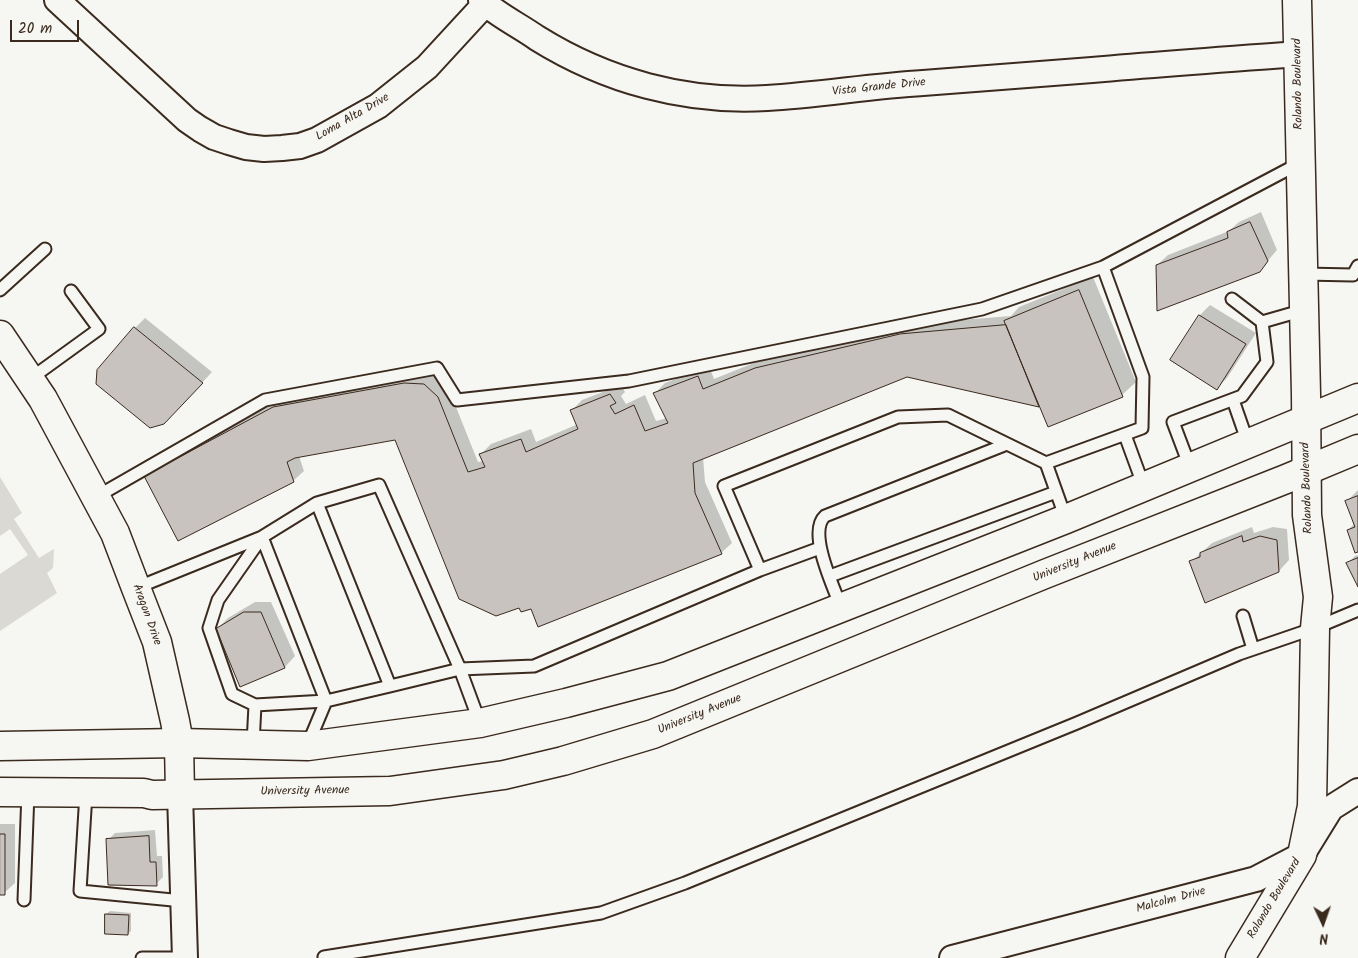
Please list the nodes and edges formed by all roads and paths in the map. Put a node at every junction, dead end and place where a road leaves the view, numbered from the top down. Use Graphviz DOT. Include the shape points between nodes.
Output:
graph roads {
  1 [pos="57,0"];
  2 [pos="1297,0"];
  3 [pos="483,2"];
  4 [pos="1299,54"];
  5 [pos="1301,162"];
  6 [pos="45,249"];
  7 [pos="1103,267"];
  8 [pos="1304,274"];
  9 [pos="1356,275"];
  10 [pos="0,290"];
  11 [pos="71,291"];
  12 [pos="1232,299"];
  13 [pos="1304,310"];
  14 [pos="1262,322"];
  15 [pos="0,335"];
  16 [pos="30,379"];
  17 [pos="1358,398"];
  18 [pos="1232,400"];
  19 [pos="1307,420"];
  20 [pos="1124,435"];
  21 [pos="1248,443"];
  22 [pos="1007,444"];
  23 [pos="1358,449"];
  24 [pos="1046,463"];
  25 [pos="1190,467"];
  26 [pos="1307,470"];
  27 [pos="1144,487"];
  28 [pos="1056,492"];
  29 [pos="96,497"];
  30 [pos="317,503"];
  31 [pos="1066,519"];
  32 [pos="262,537"];
  33 [pos="820,548"];
  34 [pos="760,570"];
  35 [pos="830,576"];
  36 [pos="136,588"];
  37 [pos="841,607"];
  38 [pos="1358,610"];
  39 [pos="1243,616"];
  40 [pos="1315,628"];
  41 [pos="1253,649"];
  42 [pos="460,670"];
  43 [pos="390,686"];
  44 [pos="326,701"];
  45 [pos="255,705"];
  46 [pos="480,723"];
  47 [pos="179,743"];
  48 [pos="253,744"];
  49 [pos="0,746"];
  50 [pos="308,746"];
  51 [pos="1358,791"];
  52 [pos="0,792"];
  53 [pos="28,792"];
  54 [pos="86,793"];
  55 [pos="180,794"];
  56 [pos="1302,855"];
  57 [pos="24,900"];
  58 [pos="183,901"];
  59 [pos="324,956"];
  60 [pos="142,958"];
  61 [pos="185,958"];
  62 [pos="952,958"];
  63 [pos="1240,958"];
  1 -- 3 [label="street, Loma Alta Drive" via="187,120 229,142 264,148 300,146 317,140 378,106 427,67"];
  2 -- 4 [label="main road, Rolando Boulevard"];
  3 -- 4 [label="street, Vista Grande Drive" via="553,48 604,72 656,89 736,99"];
  4 -- 5 [label="main road, Rolando Boulevard"];
  5 -- 7 [label="lane"];
  5 -- 8 [label="main road, Rolando Boulevard"];
  6 -- 10 [label="lane"];
  7 -- 20 [label="lane" via="1143,378 1142,428"];
  7 -- 29 [label="lane" via="982,309 629,381 457,400 437,368 265,400"];
  8 -- 9 [label="lane"];
  8 -- 13 [label="main road, Rolando Boulevard"];
  11 -- 16 [label="lane" via="99,329"];
  12 -- 14 [label="lane"];
  13 -- 14 [label="lane"];
  13 -- 19 [label="main road, Rolando Boulevard"];
  14 -- 18 [label="lane" via="1267,362 1242,396"];
  15 -- 16 [label="main road, Aragon Drive"];
  16 -- 29 [label="main road, Aragon Drive"];
  17 -- 19 [label="main road"];
  18 -- 21 [label="lane"];
  18 -- 25 [label="lane" via="1173,422"];
  19 -- 21 [label="main road"];
  19 -- 26 [label="main road, Rolando Boulevard"];
  20 -- 24 [label="lane"];
  20 -- 27 [label="lane"];
  21 -- 25 [label="main road"];
  22 -- 24 [label="lane"];
  22 -- 33 [label="lane" via="825,516 819,524"];
  22 -- 34 [label="lane" via="948,415 898,417 724,486"];
  23 -- 26 [label="main road, University Avenue"];
  24 -- 28 [label="lane"];
  25 -- 27 [label="main road"];
  26 -- 40 [label="main road, Rolando Boulevard" via="1307,515 1318,597"];
  26 -- 55 [label="main road, University Avenue" via="653,734 563,761 504,775 390,791"];
  27 -- 31 [label="main road"];
  28 -- 31 [label="lane"];
  28 -- 35 [label="lane"];
  29 -- 36 [label="main road, Aragon Drive" via="115,533"];
  30 -- 32 [label="lane"];
  30 -- 42 [label="lane" via="379,485"];
  30 -- 43 [label="lane"];
  31 -- 37 [label="main road"];
  32 -- 36 [label="lane"];
  32 -- 44 [label="lane"];
  32 -- 45 [label="lane" via="218,600 209,628 232,694"];
  33 -- 34 [label="lane"];
  33 -- 35 [label="lane"];
  34 -- 42 [label="lane" via="534,666"];
  35 -- 37 [label="lane"];
  36 -- 47 [label="main road, Aragon Drive" via="157,642"];
  37 -- 46 [label="main road" via="668,676"];
  38 -- 40 [label="lane"];
  39 -- 41 [label="lane"];
  40 -- 41 [label="lane"];
  40 -- 56 [label="main road, Rolando Boulevard" via="1312,806"];
  41 -- 59 [label="lane" via="685,883 601,913"];
  42 -- 43 [label="lane"];
  42 -- 46 [label="lane"];
  43 -- 44 [label="lane"];
  44 -- 45 [label="lane"];
  44 -- 50 [label="lane"];
  45 -- 48 [label="lane"];
  46 -- 50 [label="main road"];
  47 -- 48 [label="main road"];
  47 -- 49 [label="main road"];
  47 -- 55 [label="main road, Aragon Drive"];
  48 -- 50 [label="main road"];
  51 -- 56 [label="street" via="1331,808"];
  52 -- 53 [label="main road, University Avenue"];
  53 -- 54 [label="main road, University Avenue"];
  53 -- 57 [label="lane"];
  54 -- 55 [label="main road, University Avenue"];
  54 -- 58 [label="lane" via="80,891"];
  55 -- 58 [label="street, Aragon Drive"];
  56 -- 62 [label="street, Malcolm Drive" via="1256,879"];
  56 -- 63 [label="main road, Rolando Boulevard"];
  58 -- 61 [label="street, Aragon Drive"];
  60 -- 61 [label="lane"];
}
